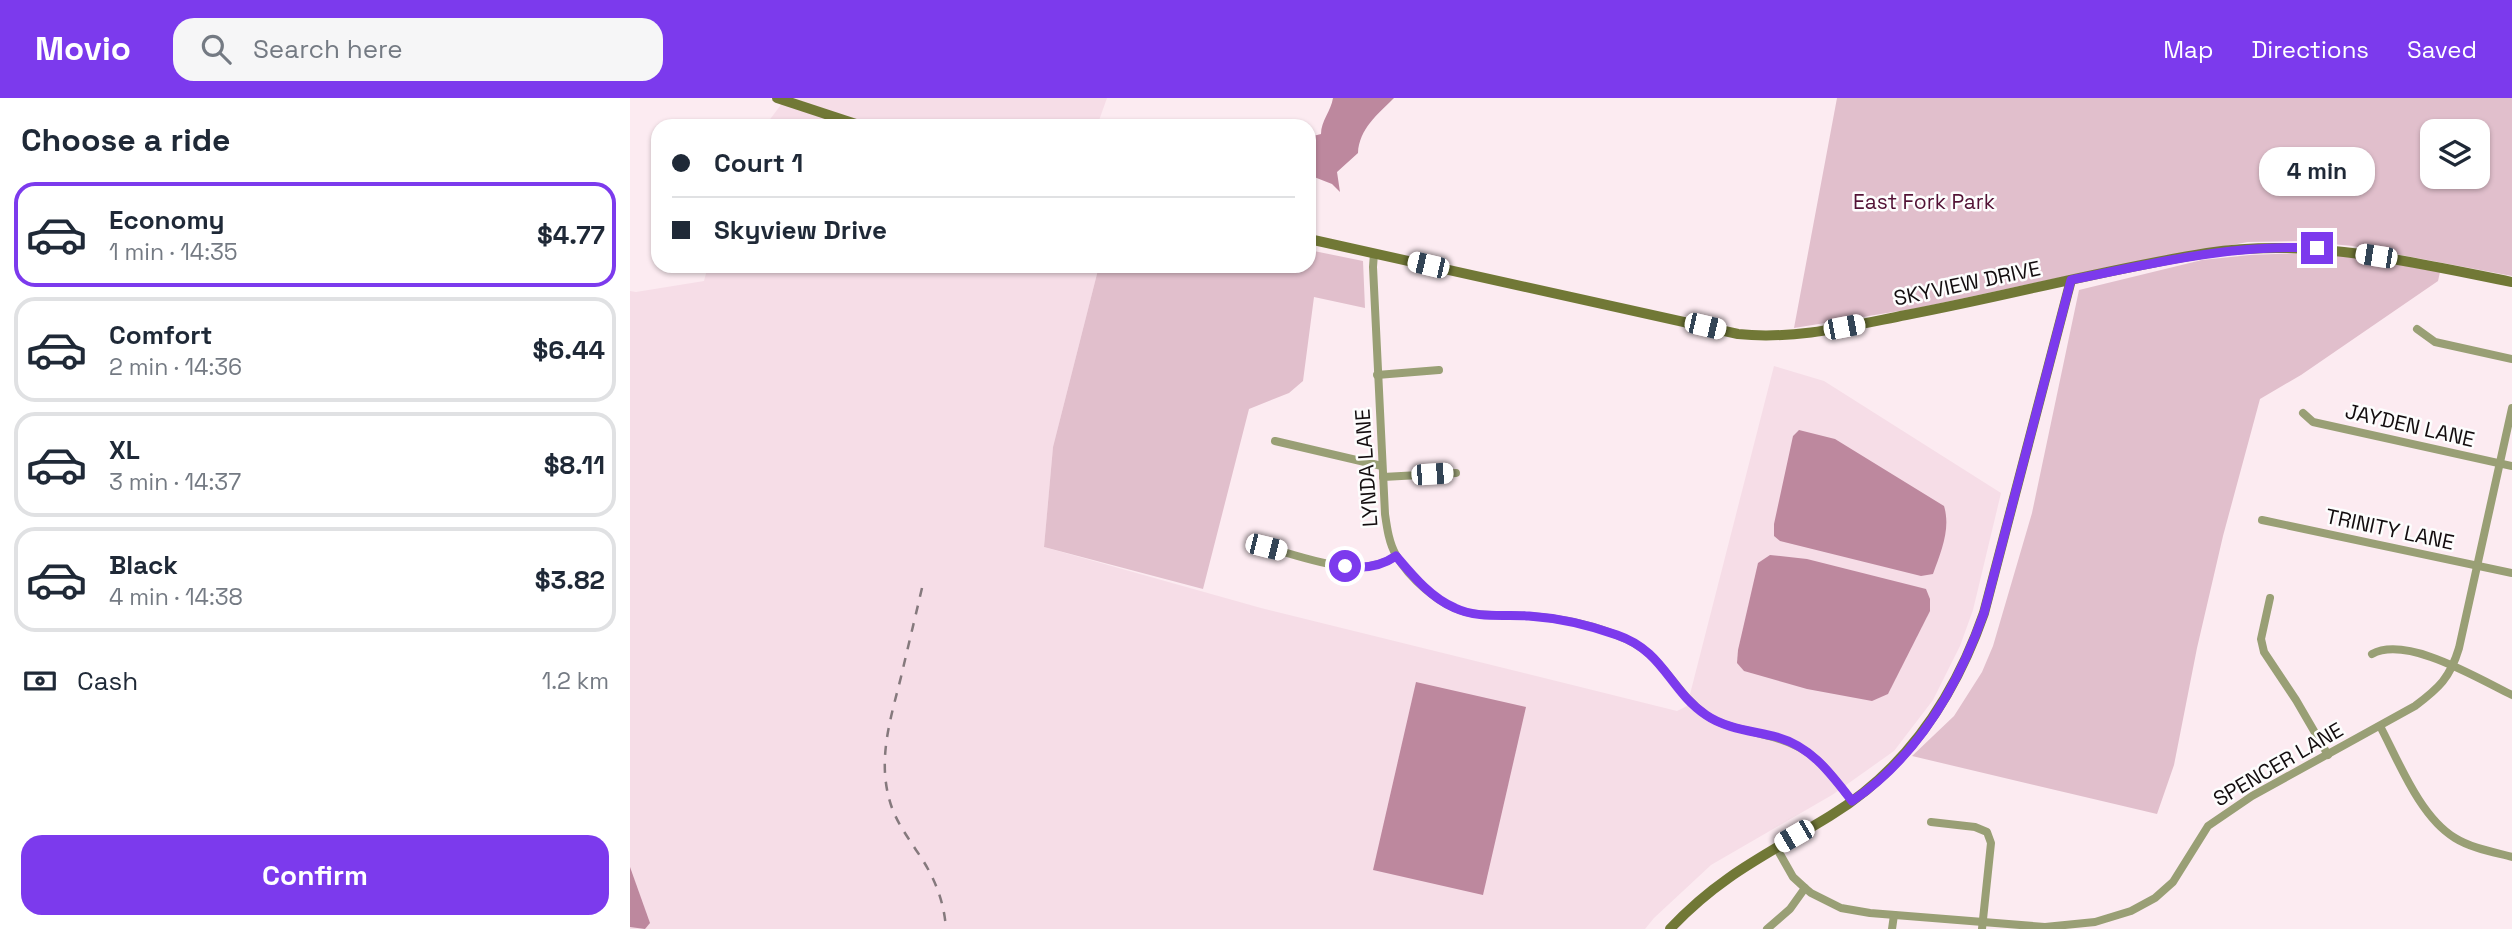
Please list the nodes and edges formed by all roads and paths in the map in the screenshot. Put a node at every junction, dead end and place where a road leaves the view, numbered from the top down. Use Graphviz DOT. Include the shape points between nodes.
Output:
graph roads {
  1 [pos="778,98"];
  2 [pos="841,119"];
  3 [pos="1316,241"];
  4 [pos="1374,253"];
  5 [pos="2071,280"];
  6 [pos="2512,282"];
  7 [pos="2417,329"];
  8 [pos="2512,359"];
  9 [pos="1439,370"];
  10 [pos="1377,375"];
  11 [pos="2512,408"];
  12 [pos="2303,413"];
  13 [pos="1275,441"];
  14 [pos="2500,463"];
  15 [pos="1382,466"];
  16 [pos="2512,466"];
  17 [pos="1456,473"];
  18 [pos="1382,477"];
  19 [pos="2262,520"];
  20 [pos="1266,547"];
  21 [pos="1396,556"];
  22 [pos="2477,565"];
  23 [pos="2512,573"];
  24 [pos="2270,598"];
  25 [pos="2372,654"];
  26 [pos="2453,666"];
  27 [pos="2512,695"];
  28 [pos="2380,726"];
  29 [pos="2328,755"];
  30 [pos="1852,801"];
  31 [pos="1931,822"];
  32 [pos="1776,847"];
  33 [pos="2512,857"];
  34 [pos="1805,888"];
  35 [pos="1894,915"];
  36 [pos="1982,925"];
  37 [pos="1670,929"];
  38 [pos="1766,929"];
  39 [pos="1892,929"];
  1 -- 2 [label="street"];
  3 -- 4 [label="street, SKYVIEW DRIVE"];
  4 -- 5 [label="street, SKYVIEW DRIVE" via="1760,336 1844,327"];
  4 -- 10 [label="street, LYNDA LANE"];
  5 -- 6 [label="street, SKYVIEW DRIVE" via="2209,253 2278,247 2355,252"];
  5 -- 30 [label="street" via="1970,652 1927,727 1881,779"];
  7 -- 8 [label="street" via="2435,342"];
  9 -- 10 [label="street"];
  10 -- 15 [label="street, LYNDA LANE"];
  11 -- 14 [label="street, SPENCER LANE"];
  12 -- 14 [label="street, JAYDEN LANE" via="2313,422"];
  13 -- 15 [label="street"];
  14 -- 16 [label="street, JAYDEN LANE"];
  14 -- 22 [label="street, SPENCER LANE"];
  15 -- 18 [label="street, LYNDA LANE"];
  17 -- 18 [label="street"];
  18 -- 21 [label="street, LYNDA LANE"];
  19 -- 22 [label="street, TRINITY LANE"];
  20 -- 21 [label="street" via="1360,568"];
  21 -- 30 [label="street, LYNDA LANE" via="1435,597 1462,611 1553,619 1638,644 1708,717 1800,746 1823,764"];
  22 -- 23 [label="street, TRINITY LANE"];
  22 -- 26 [label="street, SPENCER LANE"];
  24 -- 29 [label="street" via="2263,652"];
  25 -- 26 [label="street" via="2381,649 2414,652"];
  26 -- 27 [label="street"];
  26 -- 28 [label="street, SPENCER LANE" via="2437,690"];
  28 -- 29 [label="street, SPENCER LANE"];
  28 -- 33 [label="street" via="2436,825 2457,840"];
  29 -- 36 [label="street, SPENCER LANE" via="2208,826 2173,882 2131,911 2095,922 2045,927"];
  30 -- 32 [label="street"];
  31 -- 36 [label="street" via="1987,832 1991,843"];
  32 -- 34 [label="street, SPENCER LANE"];
  32 -- 37 [label="street" via="1720,882"];
  34 -- 35 [label="street, SPENCER LANE" via="1840,908"];
  34 -- 38 [label="street" via="1790,909"];
  35 -- 36 [label="street, SPENCER LANE"];
  35 -- 39 [label="street"];
}
